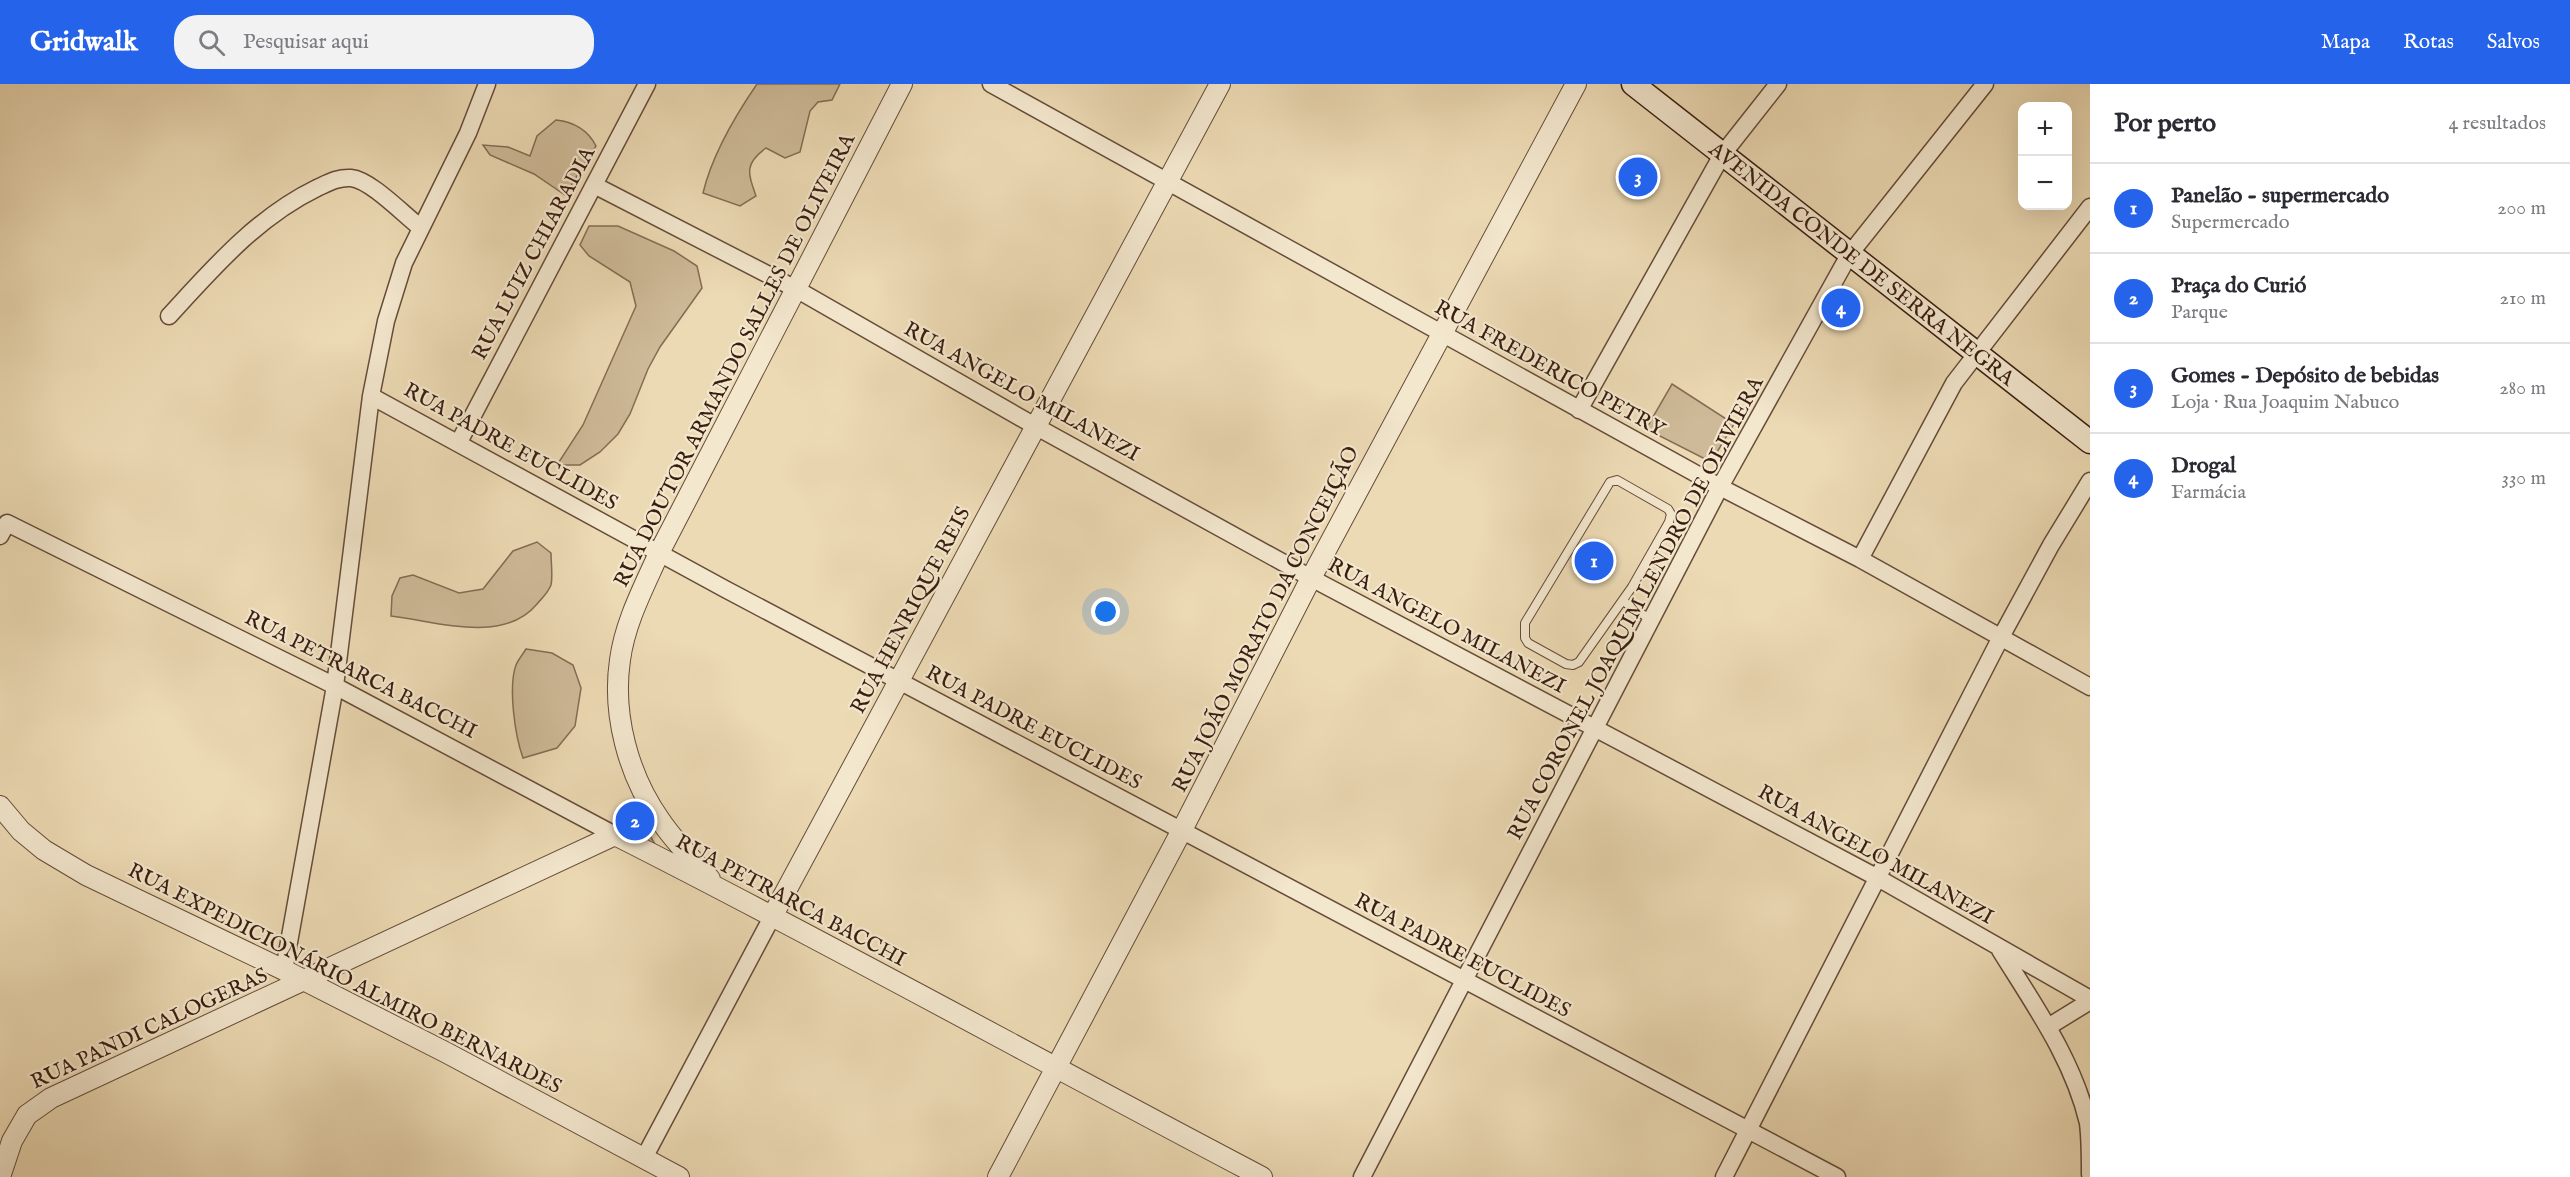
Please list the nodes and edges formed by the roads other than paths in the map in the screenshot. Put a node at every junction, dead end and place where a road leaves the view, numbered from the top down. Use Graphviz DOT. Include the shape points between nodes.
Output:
graph roads {
  1 [pos="487,84"];
  2 [pos="647,84"];
  3 [pos="902,84"];
  4 [pos="991,84"];
  5 [pos="1220,84"];
  6 [pos="1576,84"];
  7 [pos="1633,84"];
  8 [pos="1778,84"];
  9 [pos="1985,84"];
  10 [pos="1722,155"];
  11 [pos="1167,180"];
  12 [pos="594,185"];
  13 [pos="2090,207"];
  14 [pos="421,228"];
  15 [pos="1849,255"];
  16 [pos="796,289"];
  17 [pos="169,315"];
  18 [pos="1441,334"];
  19 [pos="1976,352"];
  20 [pos="371,396"];
  21 [pos="1579,410"];
  22 [pos="1035,426"];
  23 [pos="459,442"];
  24 [pos="2090,442"];
  25 [pos="2090,481"];
  26 [pos="1720,488"];
  27 [pos="3,529"];
  28 [pos="659,553"];
  29 [pos="1860,559"];
  30 [pos="1311,578"];
  31 [pos="1623,601"];
  32 [pos="1651,620"];
  33 [pos="2001,637"];
  34 [pos="899,681"];
  35 [pos="335,686"];
  36 [pos="2090,687"];
  37 [pos="1596,729"];
  38 [pos="0,806"];
  39 [pos="1182,830"];
  40 [pos="615,835"];
  41 [pos="1878,878"];
  42 [pos="716,886"];
  43 [pos="773,915"];
  44 [pos="1998,947"];
  45 [pos="284,970"];
  46 [pos="305,981"];
  47 [pos="1464,981"];
  48 [pos="2090,1000"];
  49 [pos="2048,1027"];
  50 [pos="1055,1069"];
  51 [pos="1748,1130"];
  52 [pos="644,1158"];
  53 [pos="2090,1174"];
  54 [pos="0,1177"];
  55 [pos="680,1177"];
  56 [pos="998,1177"];
  57 [pos="1263,1177"];
  58 [pos="1362,1177"];
  59 [pos="1724,1177"];
  60 [pos="1838,1177"];
  1 -- 14 [label="street" via="468,133"];
  2 -- 12 [label="street, RUA LUIZ CHIARADIA"];
  3 -- 16 [label="street, RUA DOUTOR ARMANDO SALLES DE OLIVEIRA"];
  4 -- 11 [label="street, RUA FREDERICO PETRY"];
  5 -- 11 [label="street, RUA HENRIQUE REIS"];
  6 -- 18 [label="street, RUA JOÃO MORATO DA CONCEIÇÃO"];
  7 -- 10 [label="main road, AVENIDA CONDE DE SERRA NEGRA"];
  8 -- 10 [label="street"];
  9 -- 15 [label="street, RUA CORONEL JOAQUIM LENDRO DE OLIVIERA"];
  10 -- 15 [label="main road, AVENIDA CONDE DE SERRA NEGRA"];
  10 -- 21 [label="street"];
  11 -- 18 [label="street, RUA FREDERICO PETRY"];
  11 -- 22 [label="street, RUA HENRIQUE REIS"];
  12 -- 16 [label="street, RUA ANGELO MILANEZI"];
  12 -- 23 [label="street, RUA LUIZ CHIARADIA"];
  13 -- 19 [label="street"];
  14 -- 17 [label="street" via="367,184 352,178 336,179 262,222"];
  14 -- 20 [label="street" via="404,263 386,321"];
  15 -- 19 [label="main road, AVENIDA CONDE DE SERRA NEGRA"];
  15 -- 26 [label="street, RUA CORONEL JOAQUIM LENDRO DE OLIVIERA"];
  16 -- 22 [label="street, RUA ANGELO MILANEZI"];
  16 -- 28 [label="street, RUA DOUTOR ARMANDO SALLES DE OLIVEIRA"];
  18 -- 21 [label="street, RUA FREDERICO PETRY"];
  18 -- 30 [label="street, RUA JOÃO MORATO DA CONCEIÇÃO"];
  19 -- 24 [label="main road, AVENIDA CONDE DE SERRA NEGRA"];
  19 -- 29 [label="street" via="1954,383"];
  20 -- 23 [label="street, RUA PADRE EUCLIDES"];
  20 -- 35 [label="street"];
  21 -- 26 [label="street, RUA FREDERICO PETRY"];
  22 -- 30 [label="street, RUA ANGELO MILANEZI"];
  22 -- 34 [label="street, RUA HENRIQUE REIS"];
  23 -- 28 [label="street, RUA PADRE EUCLIDES"];
  25 -- 33 [label="street" via="2050,545"];
  26 -- 29 [label="street, RUA FREDERICO PETRY"];
  26 -- 32 [label="street, RUA CORONEL JOAQUIM LENDRO DE OLIVIERA"];
  27 -- 35 [label="street, RUA PETRARCA BACCHI"];
  28 -- 34 [label="street, RUA PADRE EUCLIDES"];
  28 -- 42 [label="street, RUA DOUTOR ARMANDO SALLES DE OLIVEIRA" via="634,609 620,659 617,705 626,749 641,788 660,820"];
  29 -- 33 [label="street, RUA FREDERICO PETRY"];
  30 -- 37 [label="street, RUA ANGELO MILANEZI"];
  30 -- 39 [label="street, RUA JOÃO MORATO DA CONCEIÇÃO"];
  31 -- 31 [label="lane" via="1573,665 1525,638 1525,623 1610,482 1617,480 1668,508 1671,514"];
  31 -- 32 [label="lane"];
  32 -- 37 [label="street, RUA CORONEL JOAQUIM LENDRO DE OLIVIERA"];
  33 -- 36 [label="street, RUA FREDERICO PETRY"];
  33 -- 41 [label="street"];
  34 -- 39 [label="street, RUA PADRE EUCLIDES"];
  34 -- 43 [label="street, RUA HENRIQUE REIS"];
  35 -- 40 [label="street, RUA PETRARCA BACCHI"];
  35 -- 45 [label="street"];
  37 -- 41 [label="street, RUA ANGELO MILANEZI"];
  37 -- 47 [label="street, RUA CORONEL JOAQUIM LENDRO DE OLIVIERA"];
  38 -- 45 [label="street, RUA EXPEDICIONÁRIO ALMIRO BERNARDES" via="44,850 86,875"];
  39 -- 47 [label="street, RUA PADRE EUCLIDES"];
  39 -- 50 [label="street, RUA JOÃO MORATO DA CONCEIÇÃO"];
  40 -- 42 [label="street, RUA PETRARCA BACCHI"];
  40 -- 46 [label="street, RUA PANDI CALOGERAS"];
  41 -- 44 [label="street, RUA ANGELO MILANEZI"];
  41 -- 51 [label="street"];
  42 -- 43 [label="street, RUA PETRARCA BACCHI"];
  43 -- 50 [label="street, RUA PETRARCA BACCHI"];
  43 -- 52 [label="street, RUA HENRIQUE REIS"];
  44 -- 48 [label="street, RUA ANGELO MILANEZI"];
  44 -- 49 [label="street"];
  45 -- 46 [label="street, RUA EXPEDICIONÁRIO ALMIRO BERNARDES"];
  46 -- 52 [label="street, RUA EXPEDICIONÁRIO ALMIRO BERNARDES"];
  46 -- 54 [label="street, RUA PANDI CALOGERAS" via="51,1098 27,1115 12,1141"];
  47 -- 51 [label="street, RUA PADRE EUCLIDES"];
  47 -- 58 [label="street, RUA CORONEL JOAQUIM LENDRO DE OLIVIERA"];
  48 -- 49 [label="street"];
  49 -- 53 [label="street" via="2089,1125"];
  50 -- 56 [label="street, RUA JOÃO MORATO DA CONCEIÇÃO"];
  50 -- 57 [label="street, RUA PETRARCA BACCHI"];
  51 -- 59 [label="street"];
  51 -- 60 [label="street, RUA PADRE EUCLIDES"];
  52 -- 55 [label="street, RUA EXPEDICIONÁRIO ALMIRO BERNARDES"];
}
